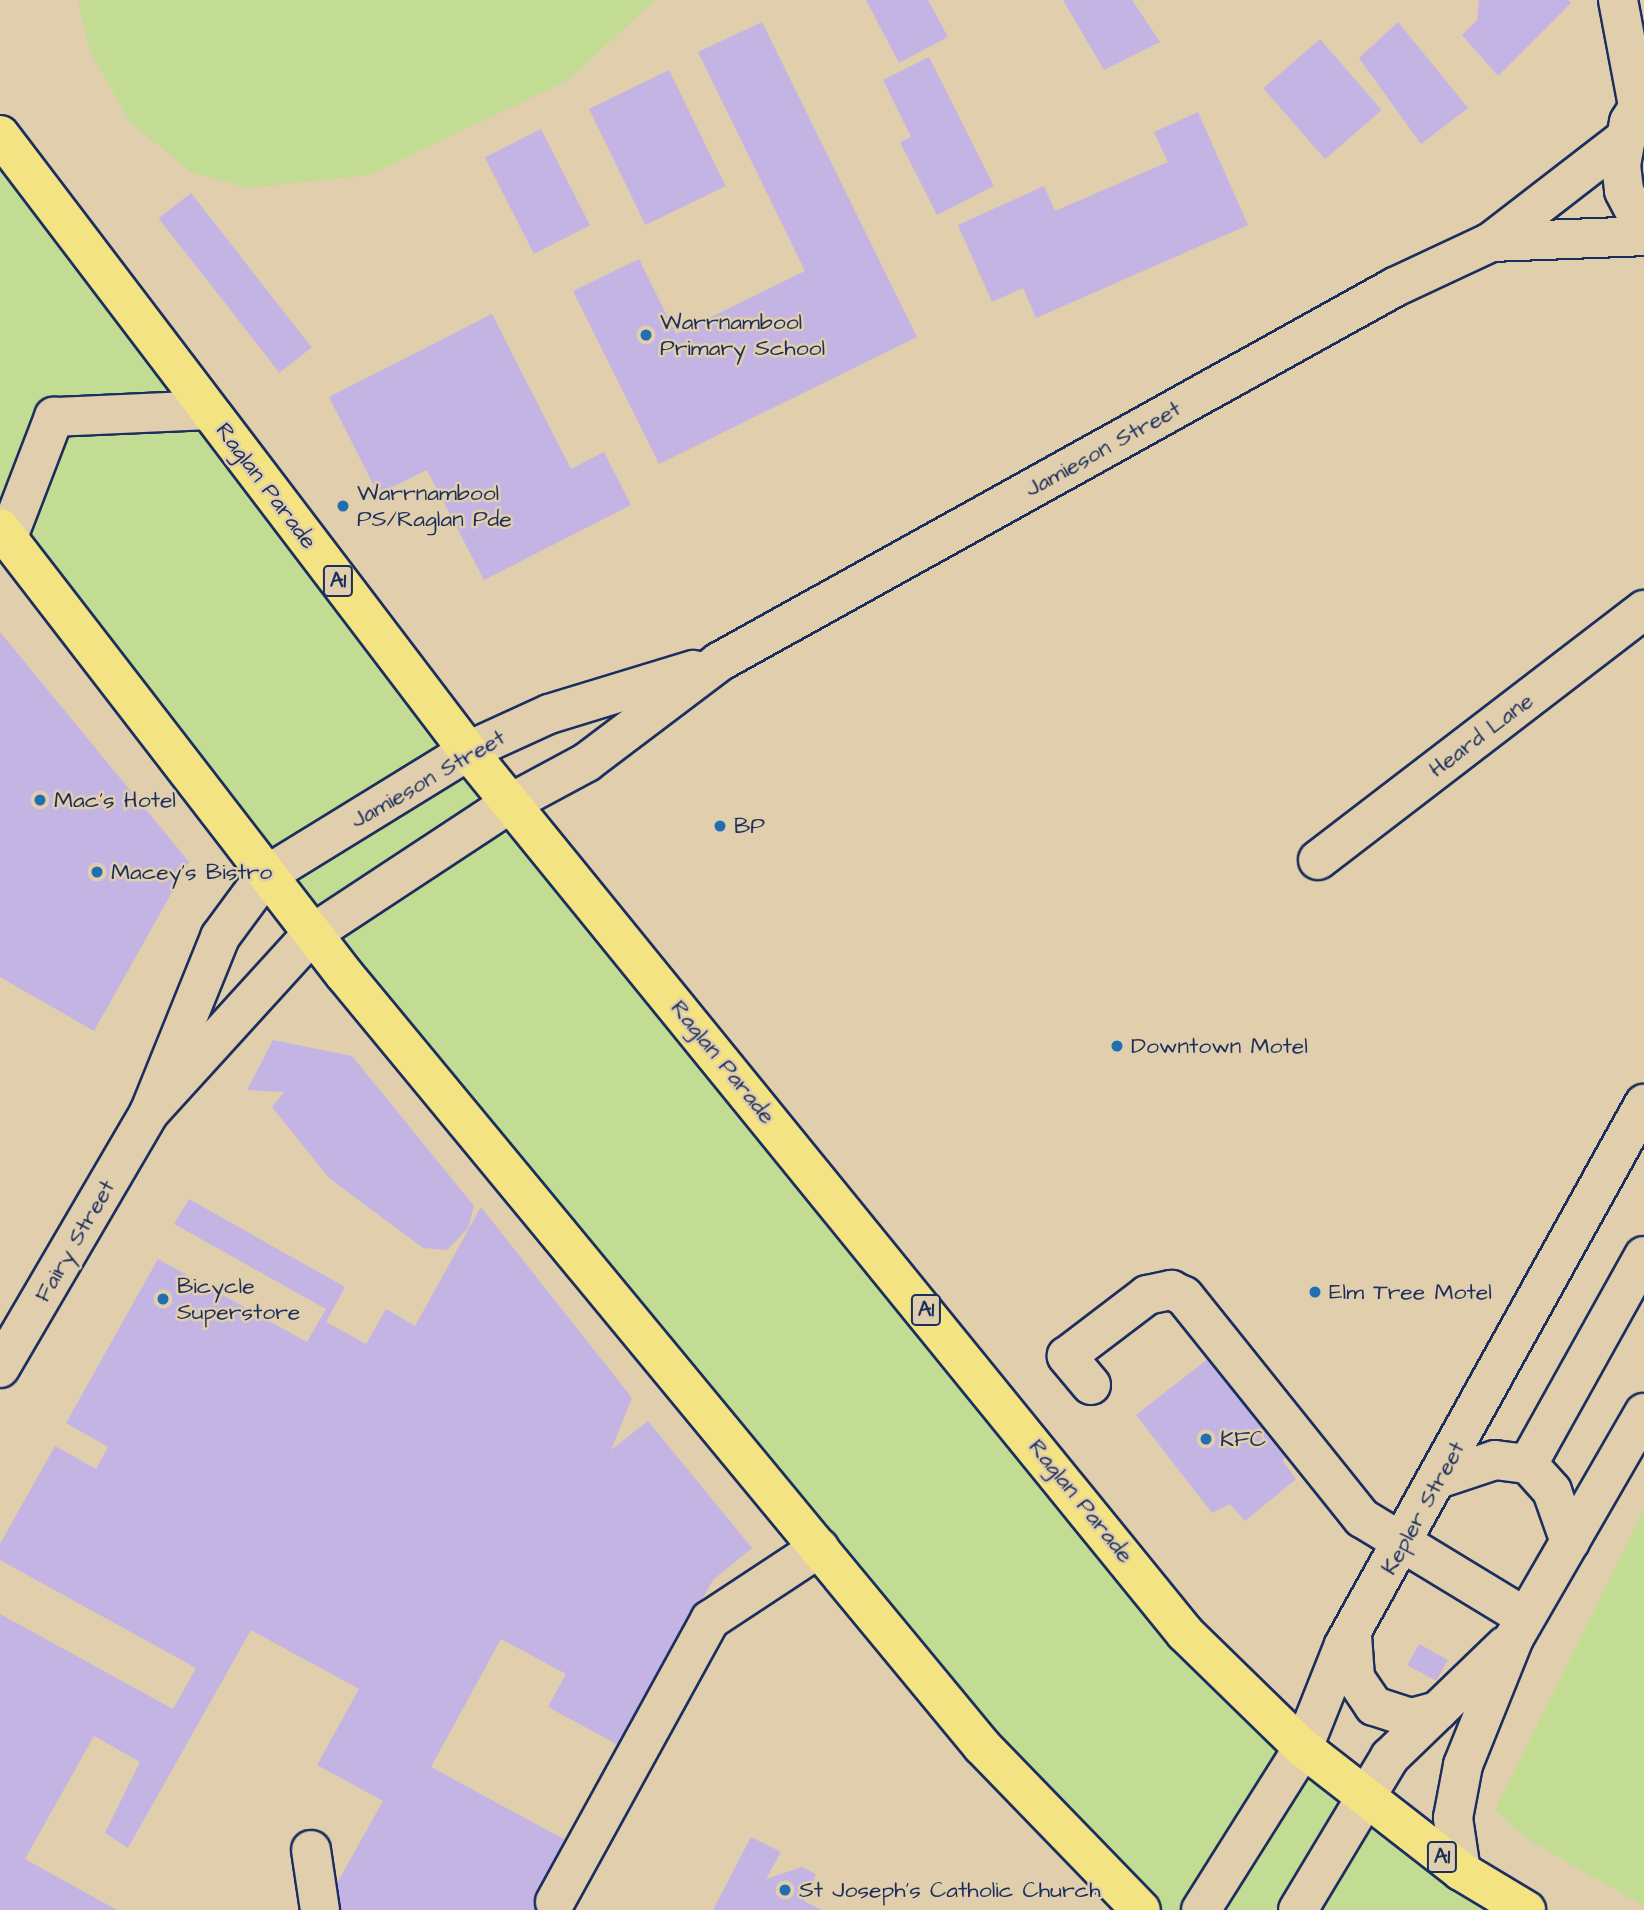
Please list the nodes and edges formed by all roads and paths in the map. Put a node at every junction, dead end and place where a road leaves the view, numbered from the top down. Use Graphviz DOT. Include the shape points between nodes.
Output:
graph roads {
  1 [pos="1618,0"];
  2 [pos="1641,102"];
  3 [pos="0,135"];
  4 [pos="1623,141"];
  5 [pos="1644,229"];
  6 [pos="1644,236"];
  7 [pos="1491,242"];
  8 [pos="208,410"];
  9 [pos="4,532"];
  10 [pos="1644,610"];
  11 [pos="719,662"];
  12 [pos="468,751"];
  13 [pos="511,803"];
  14 [pos="1318,860"];
  15 [pos="265,876"];
  16 [pos="312,934"];
  17 [pos="1644,1104"];
  18 [pos="149,1113"];
  19 [pos="1644,1256"];
  20 [pos="0,1368"];
  21 [pos="1091,1385"];
  22 [pos="1644,1413"];
  23 [pos="1528,1464"];
  24 [pos="1441,1478"];
  25 [pos="1570,1542"];
  26 [pos="818,1548"];
  27 [pos="1402,1548"];
  28 [pos="1520,1627"];
  29 [pos="1352,1634"];
  30 [pos="1437,1710"];
  31 [pos="1303,1748"];
  32 [pos="1363,1795"];
  33 [pos="311,1850"];
  34 [pos="1461,1871"];
  35 [pos="555,1902"];
  36 [pos="320,1910"];
  37 [pos="1141,1910"];
  38 [pos="1201,1910"];
  39 [pos="1298,1910"];
  40 [pos="1526,1910"];
  1 -- 2 [label="street"];
  2 -- 4 [label="street"];
  3 -- 8 [label="highway, Raglan Parade / A1"];
  4 -- 5 [label="street" via="1624,191"];
  4 -- 7 [label="street, Jamieson Street"];
  6 -- 7 [label="street, Jamieson Street"];
  7 -- 11 [label="street, Jamieson Street" via="1395,287"];
  8 -- 9 [label="street" via="54,417"];
  8 -- 12 [label="highway, Raglan Parade / A1"];
  9 -- 15 [label="highway"];
  10 -- 14 [label="street, Heard Lane"];
  11 -- 12 [label="street, Jamieson Street" via="549,714"];
  11 -- 13 [label="street, Jamieson Street" via="587,762"];
  12 -- 13 [label="highway, Raglan Parade / A1"];
  12 -- 15 [label="street, Jamieson Street"];
  13 -- 16 [label="street, Jamieson Street"];
  13 -- 31 [label="highway, Raglan Parade / A1" via="1185,1633"];
  15 -- 16 [label="highway"];
  15 -- 18 [label="street, Fairy Street" via="220,937"];
  16 -- 18 [label="street, Fairy Street"];
  16 -- 26 [label="highway"];
  17 -- 24 [label="street, Kepler Street"];
  18 -- 20 [label="street, Fairy Street"];
  19 -- 23 [label="street"];
  21 -- 27 [label="street" via="1067,1356 1147,1295 1171,1290 1184,1296 1232,1349 1318,1469 1362,1518"];
  22 -- 25 [label="street"];
  23 -- 24 [label="street" via="1495,1460"];
  23 -- 25 [label="street" via="1552,1491"];
  24 -- 27 [label="street, Kepler Street"];
  25 -- 28 [label="street"];
  26 -- 35 [label="street" via="710,1620"];
  26 -- 37 [label="highway" via="982,1746"];
  27 -- 28 [label="street"];
  27 -- 29 [label="street, Kepler Street"];
  28 -- 30 [label="street"];
  28 -- 34 [label="street" via="1453,1800"];
  29 -- 30 [label="street" via="1355,1678 1374,1706 1411,1718"];
  29 -- 31 [label="street, Kepler Street"];
  30 -- 32 [label="street"];
  31 -- 32 [label="highway, Raglan Parade / A1"];
  31 -- 38 [label="street, Kepler Street"];
  32 -- 34 [label="highway, Raglan Parade / A1"];
  32 -- 39 [label="street"];
  33 -- 36 [label="street"];
  34 -- 40 [label="highway, Raglan Parade / A1"];
}
